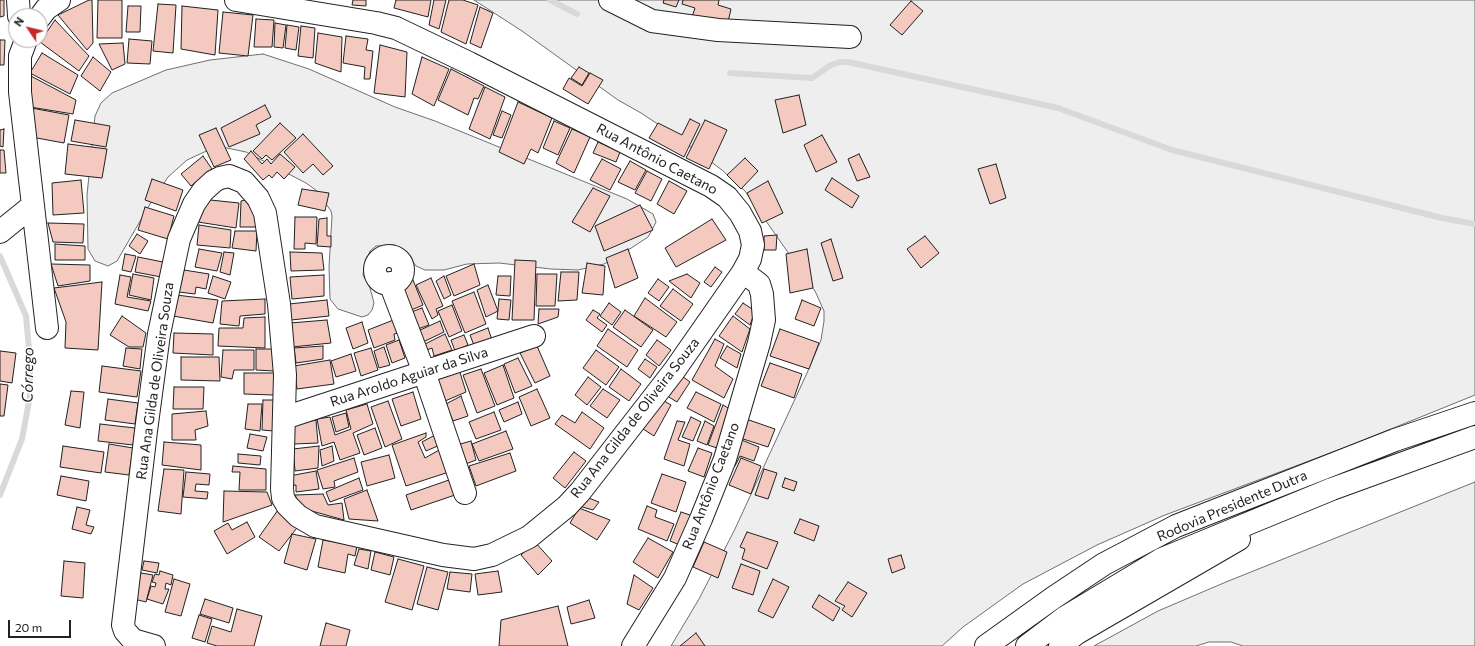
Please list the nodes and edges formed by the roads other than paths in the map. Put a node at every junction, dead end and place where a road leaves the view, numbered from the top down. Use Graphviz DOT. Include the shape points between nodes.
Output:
graph roads {
  1 [pos="59,0"];
  2 [pos="236,0"];
  3 [pos="610,0"];
  4 [pos="47,8"];
  5 [pos="850,37"];
  6 [pos="22,48"];
  7 [pos="25,212"];
  8 [pos="0,232"];
  9 [pos="743,272"];
  10 [pos="390,283"];
  11 [pos="47,328"];
  12 [pos="534,336"];
  13 [pos="424,372"];
  14 [pos="1475,413"];
  15 [pos="284,418"];
  16 [pos="1475,437"];
  17 [pos="465,493"];
  18 [pos="1283,510"];
  19 [pos="144,643"];
  20 [pos="633,646"];
  21 [pos="986,646"];
  22 [pos="1027,646"];
  23 [pos="1060,646"];
  1 -- 4 [label="main road"];
  2 -- 9 [label="main road, Rua Antônio Caetano" via="396,28 711,186 734,204 750,231 752,252"];
  3 -- 5 [label="main road" via="652,20 718,30"];
  6 -- 7 [label="main road" via="20,92"];
  7 -- 8 [label="main road"];
  7 -- 11 [label="main road"];
  9 -- 15 [label="main road, Rua Ana Gilda de Oliveira Souza" via="674,371 580,492 529,537 492,555 474,559 443,555 334,532 306,522 283,498"];
  9 -- 20 [label="main road, Rua Antônio Caetano" via="759,284 764,320 725,459 702,519 675,578"];
  10 -- 13 [label="main road"];
  12 -- 13 [label="main road, Rua Aroldo Aguiar da Silva"];
  13 -- 15 [label="main road, Rua Aroldo Aguiar da Silva"];
  13 -- 17 [label="main road"];
  14 -- 21 [label="main road, Rodovia Presidente Dutra" via="1395,440 1176,526 1104,564"];
  15 -- 19 [label="main road, Rua Ana Gilda de Oliveira Souza" via="279,304 264,212 258,198 244,182 225,176 203,191 188,213 179,239 159,334 122,617 125,631"];
  16 -- 18 [label="main road, Rodovia Presidente Dutra" via="1332,489"];
  18 -- 22 [label="main road, Rodovia Presidente Dutra" via="1162,559 1064,618"];
  18 -- 23 [label="main road" via="1227,547 1077,633"];
}
